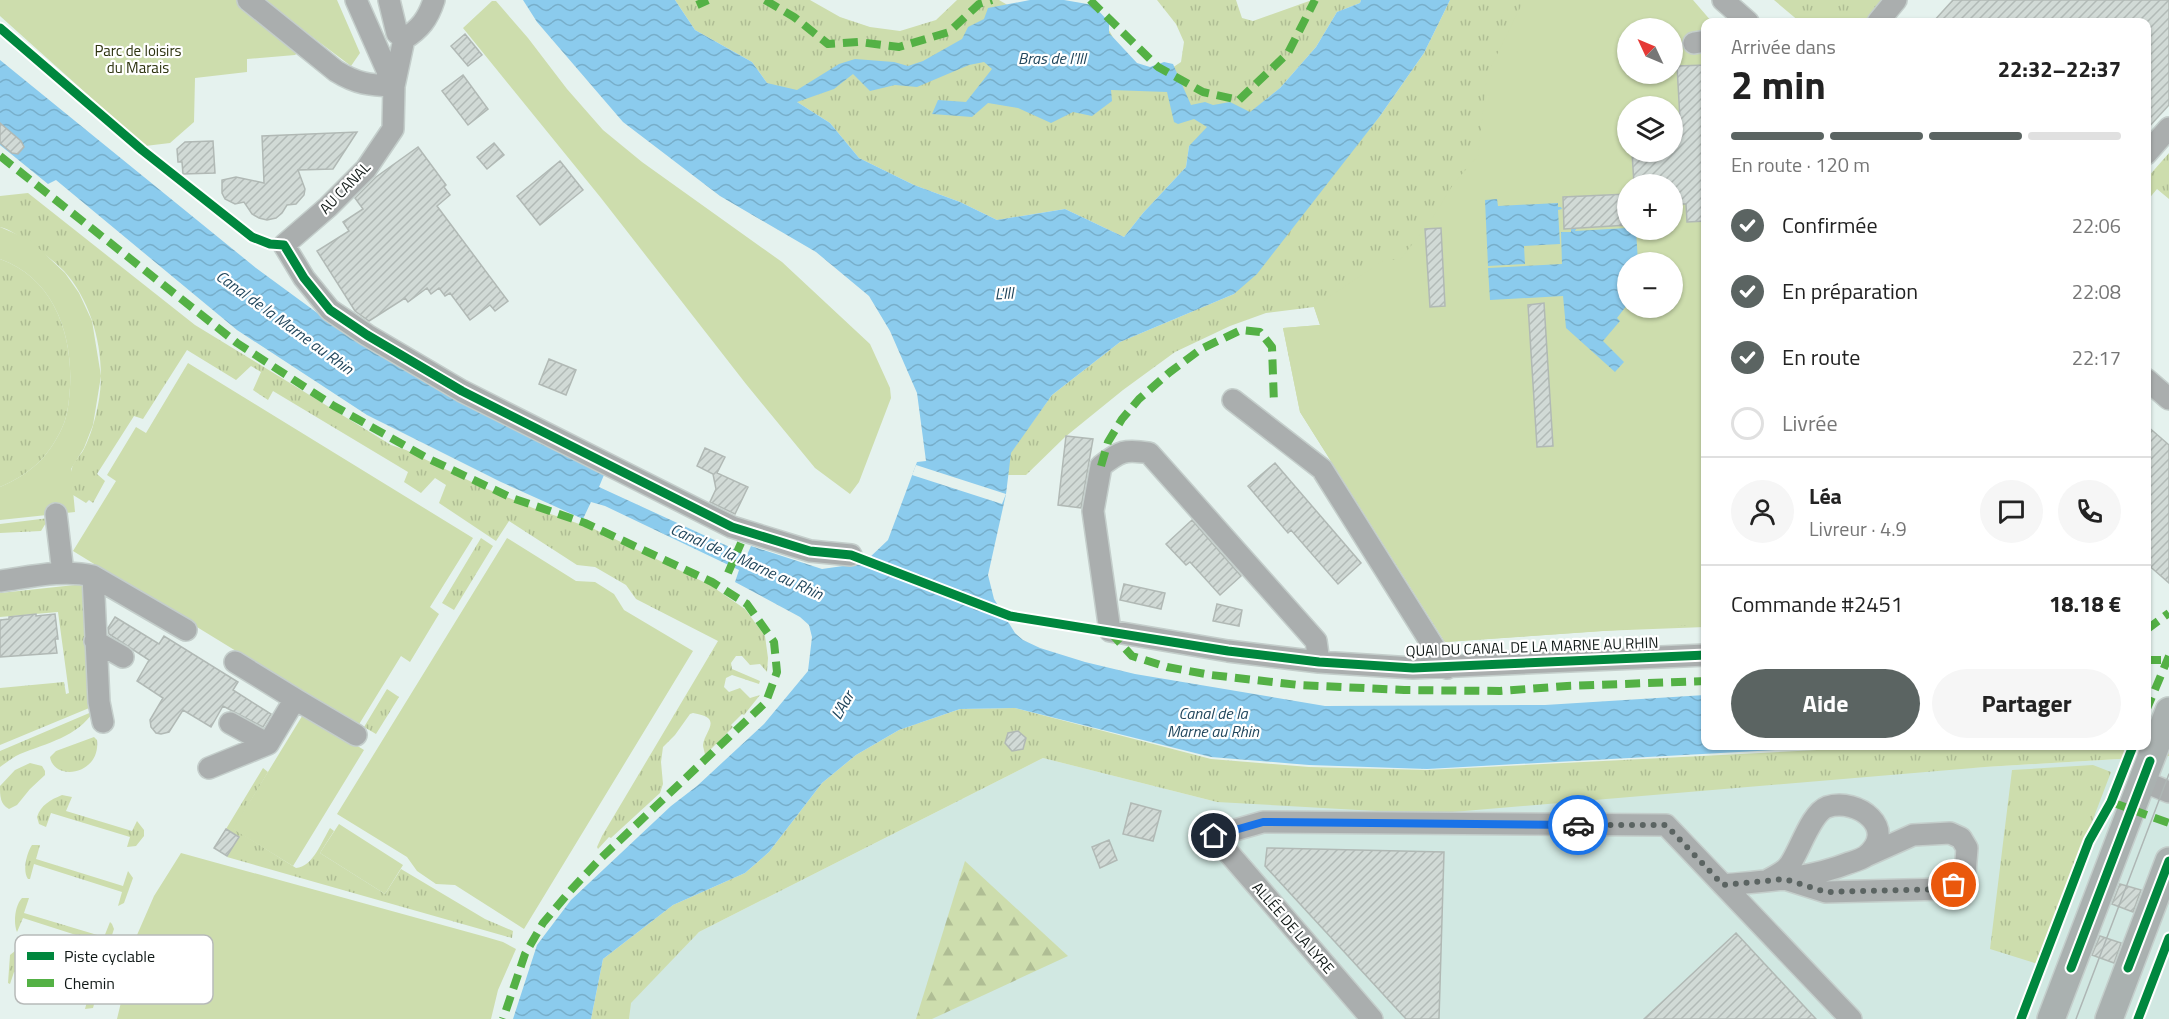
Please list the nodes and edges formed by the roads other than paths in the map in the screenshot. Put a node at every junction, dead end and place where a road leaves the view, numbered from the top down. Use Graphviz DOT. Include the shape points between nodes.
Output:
graph roads {
  1 [pos="248,0"];
  2 [pos="356,0"];
  3 [pos="389,0"];
  4 [pos="434,0"];
  5 [pos="1723,0"];
  6 [pos="1896,0"];
  7 [pos="1741,18"];
  8 [pos="1881,18"];
  9 [pos="404,39"];
  10 [pos="394,86"];
  11 [pos="2169,128"];
  12 [pos="2151,148"];
  13 [pos="2151,383"];
  14 [pos="2169,399"];
  15 [pos="1233,400"];
  16 [pos="56,514"];
  17 [pos="851,555"];
  18 [pos="63,573"];
  19 [pos="93,576"];
  20 [pos="0,581"];
  21 [pos="186,630"];
  22 [pos="95,641"];
  23 [pos="1701,655"];
  24 [pos="123,657"];
  25 [pos="235,662"];
  26 [pos="1319,662"];
  27 [pos="1447,668"];
  28 [pos="295,699"];
  29 [pos="2169,711"];
  30 [pos="103,722"];
  31 [pos="230,723"];
  32 [pos="357,735"];
  33 [pos="268,744"];
  34 [pos="209,768"];
  35 [pos="2146,771"];
  36 [pos="2169,792"];
  37 [pos="1865,857"];
  38 [pos="2169,861"];
  39 [pos="1776,879"];
  40 [pos="1723,885"];
  41 [pos="1372,1019"];
  42 [pos="1851,1019"];
  43 [pos="2051,1019"];
  44 [pos="2109,1019"];
  1 -- 10 [label="street" via="336,71 369,86"];
  2 -- 10 [label="street"];
  3 -- 9 [label="street" via="397,33"];
  4 -- 9 [label="street" via="429,16"];
  5 -- 7 [label="street"];
  6 -- 8 [label="street"];
  9 -- 10 [label="street"];
  10 -- 17 [label="street, AU CANAL" via="393,129 366,169 284,245 330,310 453,386 732,527 810,551"];
  11 -- 12 [label="street"];
  13 -- 14 [label="street"];
  15 -- 27 [label="street" via="1322,469"];
  16 -- 18 [label="street"];
  18 -- 19 [label="street"];
  18 -- 20 [label="street"];
  19 -- 21 [label="street"];
  19 -- 22 [label="street"];
  22 -- 24 [label="street"];
  22 -- 30 [label="street"];
  23 -- 27 [label="street, QUAI DU CANAL DE LA MARNE AU RHIN"];
  25 -- 28 [label="street"];
  26 -- 26 [label="street, QUAI DU CANAL DE LA MARNE AU RHIN" via="1110,632 1093,511 1101,466 1130,450 1149,453 1316,641"];
  26 -- 27 [label="street, QUAI DU CANAL DE LA MARNE AU RHIN"];
  28 -- 32 [label="street"];
  28 -- 33 [label="street"];
  29 -- 35 [label="main road"];
  31 -- 33 [label="street"];
  33 -- 34 [label="street"];
  35 -- 36 [label="street"];
  35 -- 43 [label="main road"];
  37 -- 39 [label="street" via="1808,876"];
  37 -- 39 [label="street" via="1877,844 1878,827 1871,816 1853,806 1827,807 1815,817 1789,867"];
  37 -- 39 [label="street" via="1913,835 1950,833 1961,838 1967,848 1965,873 1944,889 1826,892"];
  38 -- 44 [label="main road"];
  39 -- 40 [label="street"];
  40 -- 41 [label="street, ALLÉE DE LA LYRE" via="1666,825 1263,822 1214,836"];
  40 -- 42 [label="street"];
}
